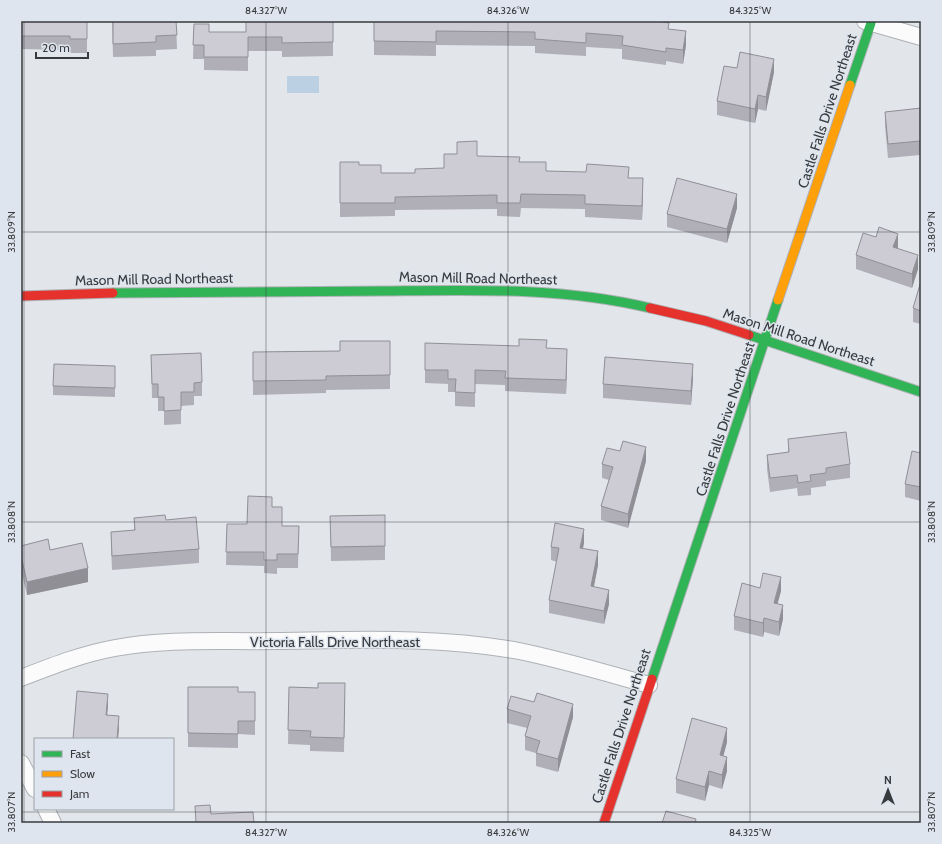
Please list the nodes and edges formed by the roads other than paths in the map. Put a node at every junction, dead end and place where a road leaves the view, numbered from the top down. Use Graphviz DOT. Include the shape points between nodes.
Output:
graph roads {
  1 [pos="868,22"];
  2 [pos="921,37"];
  3 [pos="21,296"];
  4 [pos="766,340"];
  5 [pos="921,392"];
  6 [pos="21,678"];
  7 [pos="649,685"];
  8 [pos="21,763"];
  9 [pos="34,787"];
  10 [pos="46,810"];
  11 [pos="53,823"];
  12 [pos="604,823"];
  1 -- 2 [label="street"];
  1 -- 4 [label="street, Castle Falls Drive Northeast"];
  3 -- 4 [label="street, Mason Mill Road Northeast" via="467,290 564,294 630,303 706,321"];
  4 -- 5 [label="street, Mason Mill Road Northeast"];
  4 -- 7 [label="street, Castle Falls Drive Northeast"];
  6 -- 7 [label="street, Victoria Falls Drive Northeast" via="75,657 136,645 365,640 460,644 518,651"];
  7 -- 12 [label="street, Castle Falls Drive Northeast"];
  8 -- 9 [label="street"];
  10 -- 11 [label="street"];
}
